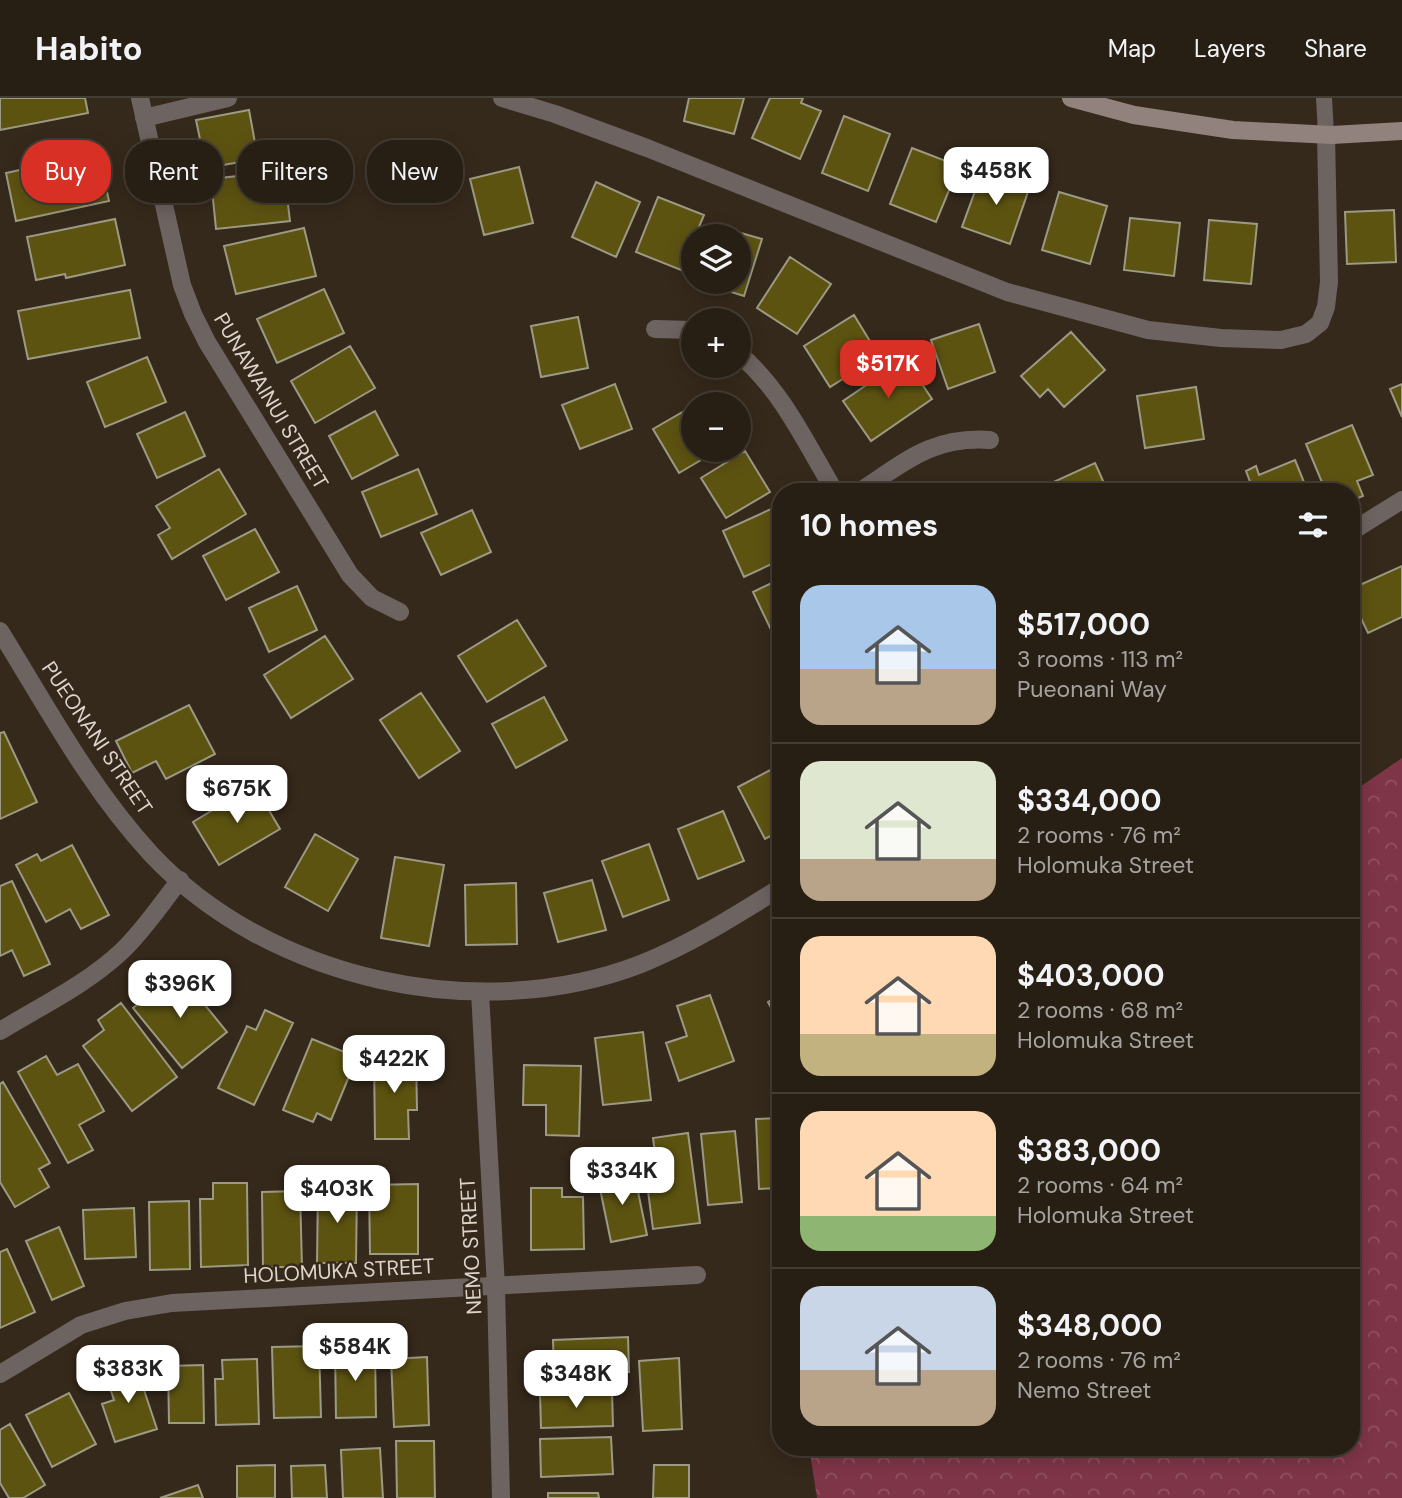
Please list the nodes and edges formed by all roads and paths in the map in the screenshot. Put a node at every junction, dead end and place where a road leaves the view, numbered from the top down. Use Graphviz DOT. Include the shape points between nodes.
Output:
graph roads {
  1 [pos="140,98"];
  2 [pos="228,98"];
  3 [pos="502,98"];
  4 [pos="1071,98"];
  5 [pos="1324,98"];
  6 [pos="144,118"];
  7 [pos="1402,131"];
  8 [pos="1326,134"];
  9 [pos="655,329"];
  10 [pos="681,330"];
  11 [pos="751,366"];
  12 [pos="990,440"];
  13 [pos="830,483"];
  14 [pos="873,483"];
  15 [pos="1402,500"];
  16 [pos="1360,526"];
  17 [pos="400,612"];
  18 [pos="0,631"];
  19 [pos="7,657"];
  20 [pos="180,880"];
  21 [pos="772,893"];
  22 [pos="480,992"];
  23 [pos="0,1031"];
  24 [pos="697,1275"];
  25 [pos="496,1287"];
  26 [pos="0,1374"];
  27 [pos="501,1498"];
  1 -- 6 [label="street, PUNAWAINUI STREET"];
  2 -- 6 [label="street"];
  3 -- 8 [label="street" via="647,148 1007,292 1148,330 1221,338 1281,340 1306,334 1320,323 1329,282"];
  4 -- 8 [label="street" via="1134,115 1233,130"];
  5 -- 8 [label="lane"];
  6 -- 17 [label="street, PUNAWAINUI STREET" via="180,275 207,342 350,575 372,598"];
  7 -- 8 [label="street"];
  9 -- 10 [label="street"];
  11 -- 13 [label="street" via="780,400"];
  12 -- 14 [label="street" via="951,441 926,449"];
  15 -- 16 [label="street"];
  18 -- 19 [label="street, PUEONANI STREET"];
  19 -- 20 [label="street, PUEONANI STREET" via="118,817"];
  20 -- 22 [label="street, PUEONANI STREET" via="235,921 330,967 380,981"];
  20 -- 23 [label="street" via="121,952"];
  21 -- 22 [label="street, PUEONANI STREET" via="687,943 639,964 537,989"];
  22 -- 25 [label="street, NEMO STREET"];
  24 -- 25 [label="street, HOLOMUKA STREET"];
  25 -- 26 [label="street, HOLOMUKA STREET" via="172,1303 125,1311 80,1325"];
  25 -- 27 [label="street, NEMO STREET"];
}
